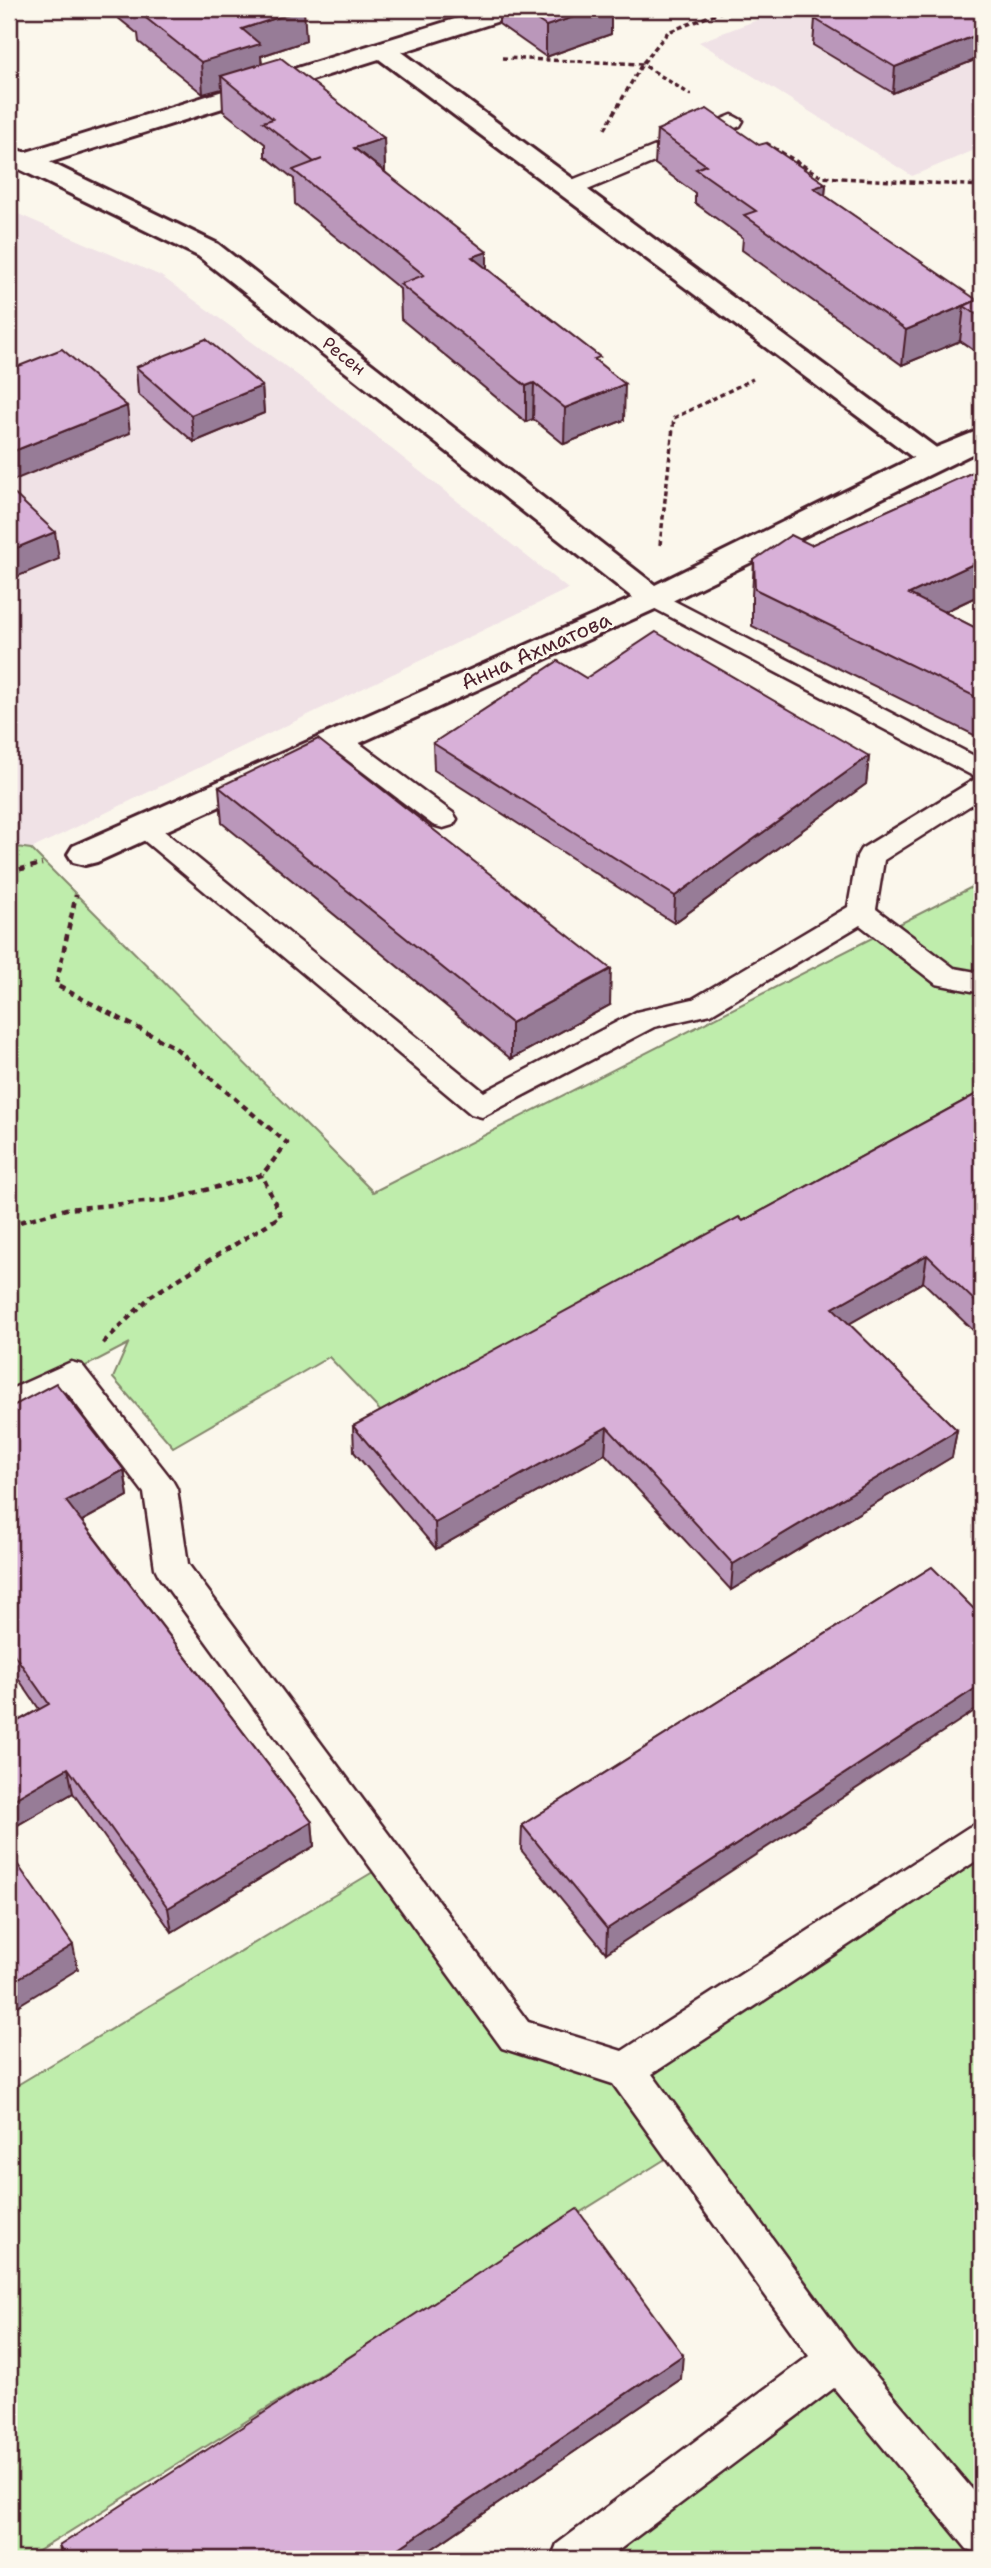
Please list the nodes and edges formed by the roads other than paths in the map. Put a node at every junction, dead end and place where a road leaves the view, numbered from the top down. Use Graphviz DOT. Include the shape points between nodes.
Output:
graph roads {
  1 [pos="512,9"];
  2 [pos="381,48"];
  3 [pos="732,121"];
  4 [pos="17,158"];
  5 [pos="570,189"];
  6 [pos="982,438"];
  7 [pos="933,459"];
  8 [pos="653,598"];
  9 [pos="338,740"];
  10 [pos="982,771"];
  11 [pos="982,786"];
  12 [pos="443,819"];
  13 [pos="143,828"];
  14 [pos="85,854"];
  15 [pos="861,912"];
  16 [pos="982,983"];
  17 [pos="9,1405"];
  18 [pos="982,1838"];
  19 [pos="626,2070"];
  20 [pos="838,2360"];
  21 [pos="982,2534"];
  22 [pos="572,2559"];
  1 -- 2 [label="street"];
  2 -- 4 [label="street"];
  2 -- 5 [label="street"];
  3 -- 5 [label="lane"];
  4 -- 8 [label="street, Ресен" via="208,250"];
  5 -- 7 [label="street"];
  6 -- 7 [label="street, Анна Ахматова"];
  7 -- 8 [label="street, Анна Ахматова"];
  8 -- 9 [label="street, Анна Ахматова"];
  8 -- 10 [label="lane"];
  9 -- 12 [label="lane"];
  9 -- 13 [label="street, Анна Ахматова"];
  11 -- 15 [label="lane" via="871,856"];
  13 -- 14 [label="street, Анна Ахматова"];
  13 -- 15 [label="lane" via="482,1105 646,1019 701,1007"];
  15 -- 16 [label="lane" via="946,977"];
  17 -- 19 [label="lane" via="71,1374 160,1489 172,1569 515,2036"];
  18 -- 19 [label="lane"];
  19 -- 20 [label="lane"];
  20 -- 21 [label="lane"];
  20 -- 22 [label="lane"];
}
